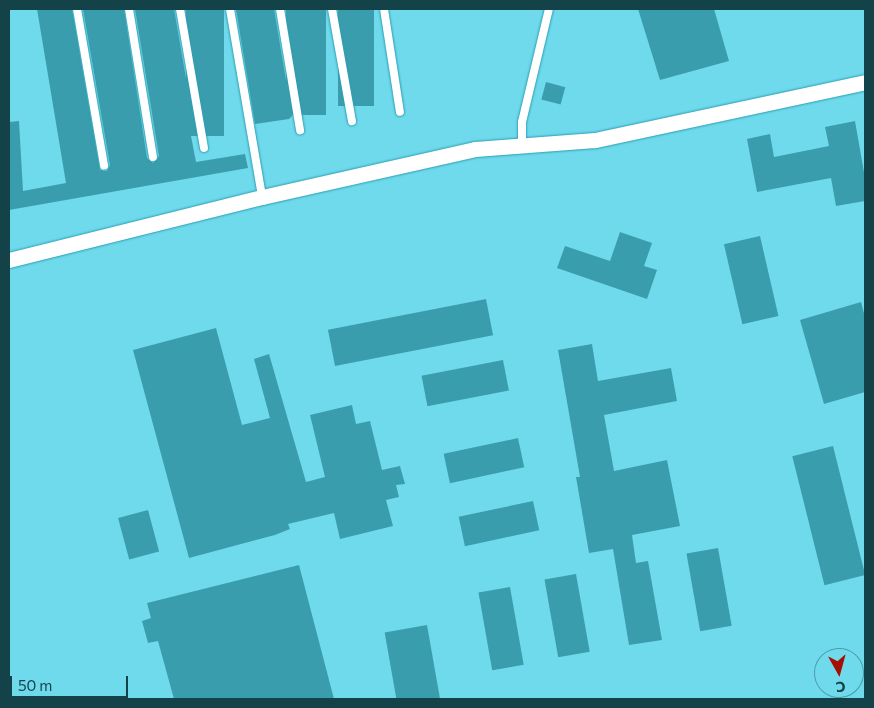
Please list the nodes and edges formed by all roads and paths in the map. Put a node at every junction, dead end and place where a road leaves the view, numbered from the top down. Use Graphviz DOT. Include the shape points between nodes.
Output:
graph roads {
  1 [pos="77,9"];
  2 [pos="129,9"];
  3 [pos="180,9"];
  4 [pos="230,9"];
  5 [pos="280,9"];
  6 [pos="332,9"];
  7 [pos="384,9"];
  8 [pos="549,9"];
  9 [pos="865,86"];
  10 [pos="400,112"];
  11 [pos="352,121"];
  12 [pos="300,130"];
  13 [pos="522,146"];
  14 [pos="204,148"];
  15 [pos="153,157"];
  16 [pos="104,166"];
  17 [pos="262,197"];
  18 [pos="9,260"];
  1 -- 16 [label="lane"];
  2 -- 15 [label="lane"];
  3 -- 14 [label="lane"];
  4 -- 17 [label="lane"];
  5 -- 12 [label="lane"];
  6 -- 11 [label="lane"];
  7 -- 10 [label="lane"];
  8 -- 13 [label="lane" via="522,122"];
  9 -- 13 [label="street" via="595,140"];
  13 -- 17 [label="street" via="475,149"];
  17 -- 18 [label="street"];
}
